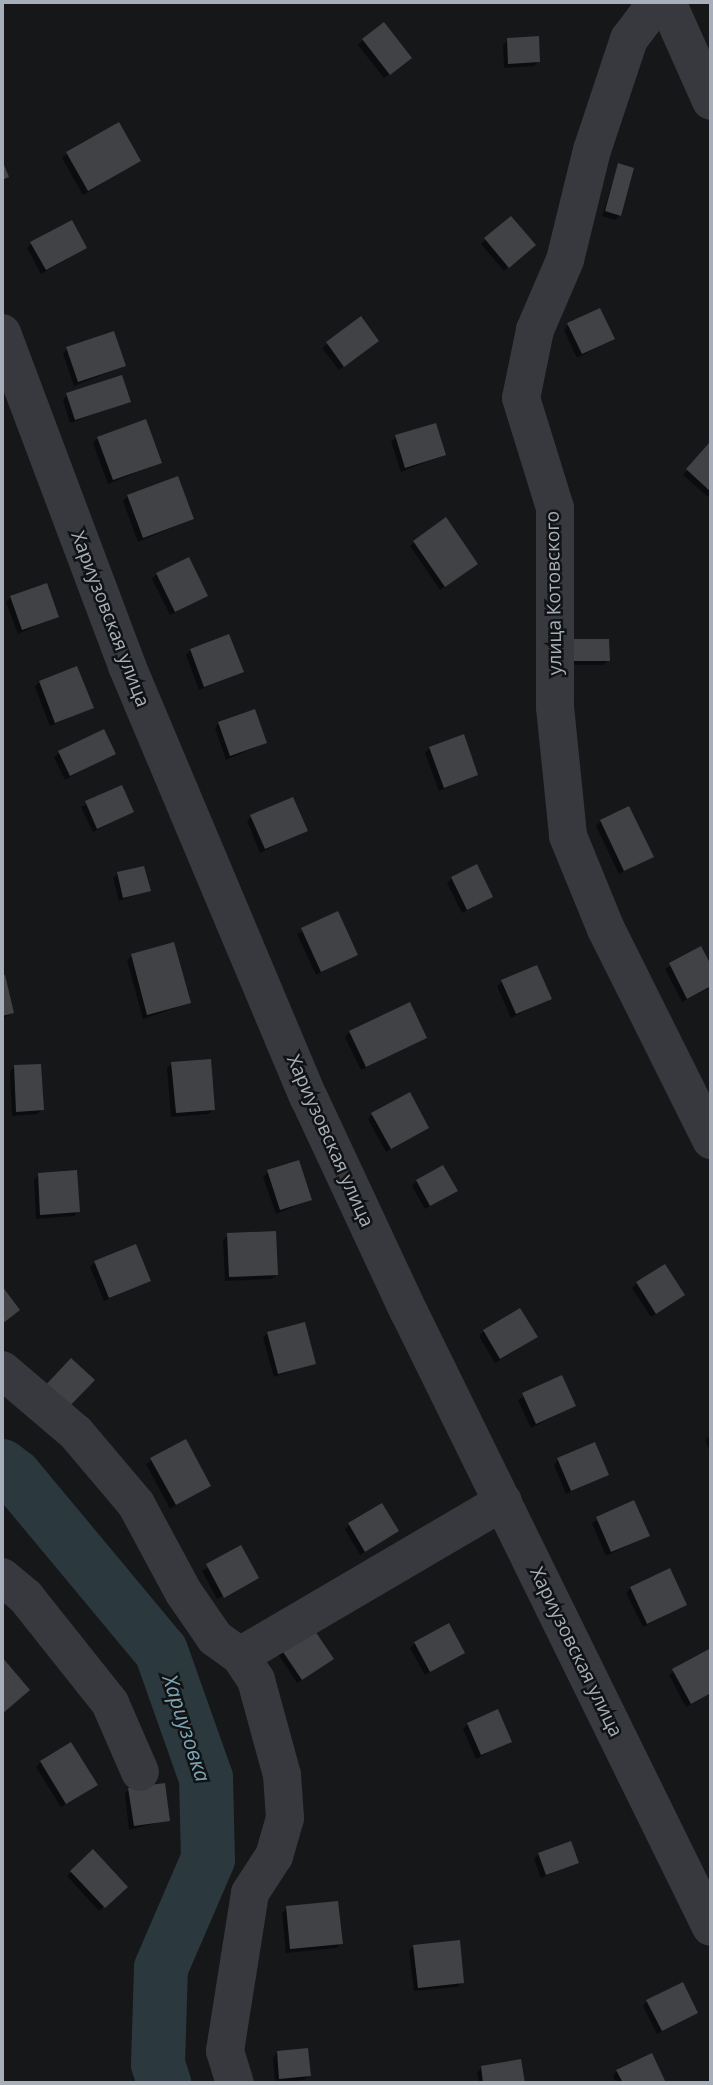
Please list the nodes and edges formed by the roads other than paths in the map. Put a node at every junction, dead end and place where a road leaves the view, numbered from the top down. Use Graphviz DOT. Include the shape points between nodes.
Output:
graph roads {
  1 [pos="657,2"];
  2 [pos="667,2"];
  3 [pos="711,101"];
  4 [pos="2,333"];
  5 [pos="711,1140"];
  6 [pos="2,1370"];
  7 [pos="503,1502"];
  8 [pos="2,1577"];
  9 [pos="240,1656"];
  10 [pos="140,1772"];
  11 [pos="711,1927"];
  12 [pos="235,2083"];
  1 -- 5 [label="street, улица Котовского" via="629,39 592,150 565,260 535,330 521,398 555,508 555,707 568,836 606,929"];
  2 -- 3 [label="street"];
  4 -- 7 [label="street, Хариузовская улица" via="127,666 309,1098"];
  6 -- 9 [label="street" via="76,1433 135,1504 184,1593 215,1637"];
  7 -- 9 [label="street"];
  7 -- 11 [label="street, Хариузовская улица"];
  8 -- 10 [label="street" via="33,1606 110,1703"];
  9 -- 12 [label="street" via="256,1679 282,1775 285,1818 274,1856 250,1893 225,2051"];
}
